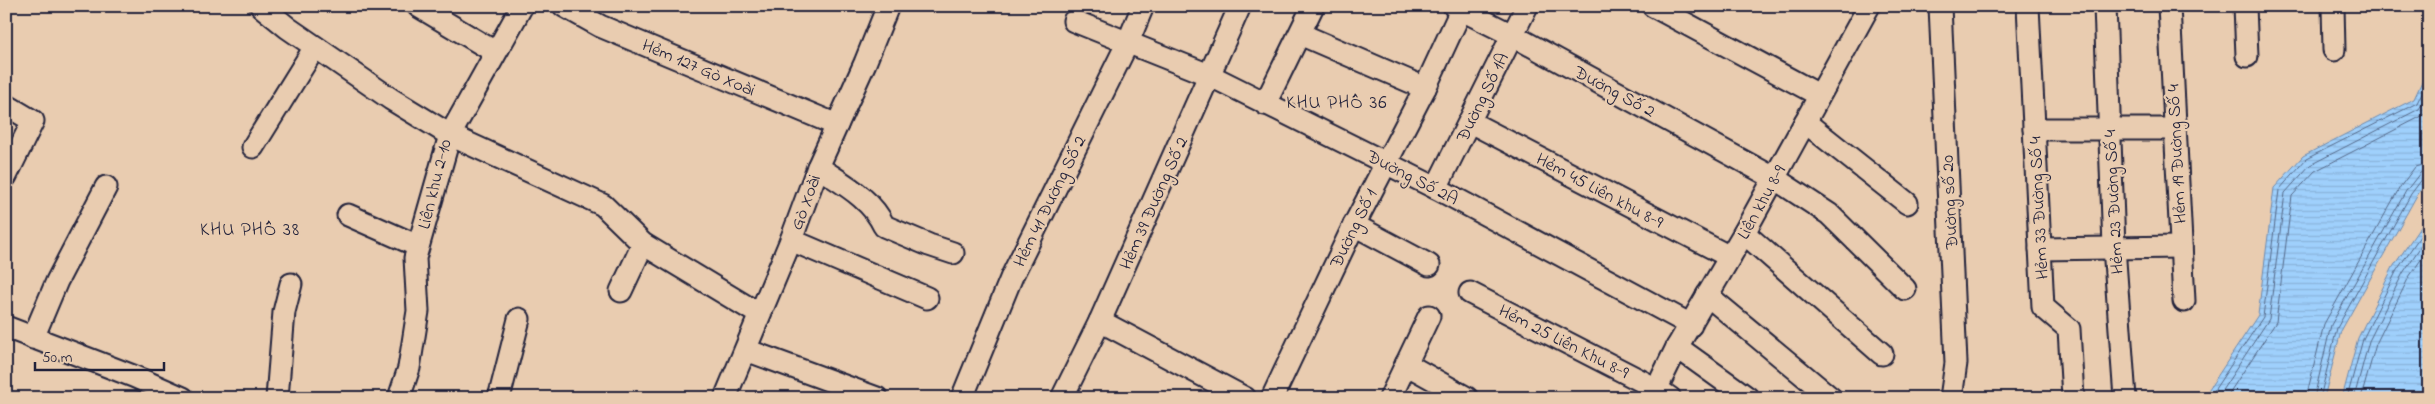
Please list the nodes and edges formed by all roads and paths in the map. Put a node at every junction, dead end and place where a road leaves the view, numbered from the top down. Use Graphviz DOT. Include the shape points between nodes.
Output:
graph roads {
  1 [pos="261,6"];
  2 [pos="418,6"];
  3 [pos="522,6"];
  4 [pos="564,6"];
  5 [pos="888,6"];
  6 [pos="1143,6"];
  7 [pos="1240,6"];
  8 [pos="1313,6"];
  9 [pos="1527,6"];
  10 [pos="1653,6"];
  11 [pos="1869,6"];
  12 [pos="1940,6"];
  13 [pos="2028,6"];
  14 [pos="2105,6"];
  15 [pos="2169,6"];
  16 [pos="2245,6"];
  17 [pos="2333,6"];
  18 [pos="1459,7"];
  19 [pos="1074,20"];
  20 [pos="1300,34"];
  21 [pos="1512,35"];
  22 [pos="1128,42"];
  23 [pos="315,47"];
  24 [pos="2334,50"];
  25 [pos="495,52"];
  26 [pos="2247,56"];
  27 [pos="1209,75"];
  28 [pos="1425,88"];
  29 [pos="1819,95"];
  30 [pos="1265,104"];
  31 [pos="6,105"];
  32 [pos="1470,122"];
  33 [pos="1805,122"];
  34 [pos="837,125"];
  35 [pos="2109,129"];
  36 [pos="2034,130"];
  37 [pos="2175,130"];
  38 [pos="450,135"];
  39 [pos="253,147"];
  40 [pos="1386,163"];
  41 [pos="818,167"];
  42 [pos="6,176"];
  43 [pos="1774,178"];
  44 [pos="106,187"];
  45 [pos="1436,188"];
  46 [pos="1907,203"];
  47 [pos="348,214"];
  48 [pos="1354,225"];
  49 [pos="1744,233"];
  50 [pos="791,240"];
  51 [pos="643,244"];
  52 [pos="418,246"];
  53 [pos="2181,247"];
  54 [pos="2114,248"];
  55 [pos="2040,249"];
  56 [pos="953,253"];
  57 [pos="1730,257"];
  58 [pos="1430,265"];
  59 [pos="291,284"];
  60 [pos="1905,289"];
  61 [pos="621,291"];
  62 [pos="1470,293"];
  63 [pos="1707,294"];
  64 [pos="927,298"];
  65 [pos="2184,301"];
  66 [pos="759,314"];
  67 [pos="1429,316"];
  68 [pos="519,319"];
  69 [pos="1100,321"];
  70 [pos="1691,325"];
  71 [pos="6,328"];
  72 [pos="32,338"];
  73 [pos="1677,347"];
  74 [pos="746,350"];
  75 [pos="1882,354"];
  76 [pos="1406,364"];
  77 [pos="1660,395"];
  78 [pos="182,398"];
  79 [pos="277,398"];
  80 [pos="399,398"];
  81 [pos="499,398"];
  82 [pos="725,398"];
  83 [pos="877,398"];
  84 [pos="962,398"];
  85 [pos="1062,398"];
  86 [pos="1245,398"];
  87 [pos="1272,398"];
  88 [pos="1390,398"];
  89 [pos="1467,398"];
  90 [pos="1748,398"];
  91 [pos="1831,398"];
  92 [pos="1952,398"];
  93 [pos="2073,398"];
  94 [pos="2125,398"];
  1 -- 23 [label="street, Liên khu 2-10"];
  2 -- 25 [label="street"];
  3 -- 25 [label="street"];
  4 -- 34 [label="street, Hẻm 127 Gò Xoài" via="600,26"];
  5 -- 34 [label="street, Gò Xoài"];
  6 -- 22 [label="street, Hẻm 41 Đường Số 2"];
  7 -- 27 [label="street, Hẻm 39 Đường Số 2"];
  8 -- 20 [label="street"];
  9 -- 21 [label="street, Đường Số 1A"];
  10 -- 29 [label="street"];
  11 -- 29 [label="street, Liên khu 8-9"];
  12 -- 92 [label="street, Đường số 20" via="1956,363"];
  13 -- 36 [label="street, Hẻm 33 Đường Số 4"];
  14 -- 35 [label="street, Hẻm 23 Đường Số 4"];
  15 -- 37 [label="street, Hẻm 19 Đường Số 4"];
  16 -- 26 [label="street"];
  17 -- 24 [label="street"];
  18 -- 21 [label="street, Đường Số 2"];
  18 -- 28 [label="street, Đường Số 1"];
  19 -- 22 [label="street, Đường Số 2A"];
  20 -- 28 [label="street"];
  20 -- 30 [label="street"];
  21 -- 32 [label="street, Đường Số 1A"];
  21 -- 43 [label="street, Đường Số 2"];
  22 -- 27 [label="street, Đường Số 2A"];
  22 -- 84 [label="street, Hẻm 41 Đường Số 2" via="1012,276"];
  23 -- 38 [label="street, Liên khu 2-10"];
  23 -- 39 [label="street"];
  25 -- 38 [label="street"];
  27 -- 30 [label="street, Đường Số 2A"];
  27 -- 69 [label="street, Hẻm 39 Đường Số 2"];
  28 -- 40 [label="street, Đường Số 1"];
  29 -- 33 [label="street, Liên khu 8-9"];
  30 -- 40 [label="street, Đường Số 2A"];
  31 -- 42 [label="street" via="32,121"];
  32 -- 45 [label="street, Đường Số 1A"];
  32 -- 57 [label="street, Hẻm 45 Liên khu 8-9"];
  33 -- 43 [label="street, Liên khu 8-9"];
  33 -- 46 [label="street"];
  34 -- 41 [label="street, Gò Xoài"];
  35 -- 36 [label="street"];
  35 -- 37 [label="street"];
  35 -- 54 [label="street, Hẻm 23 Đường Số 4"];
  36 -- 55 [label="street, Hẻm 33 Đường Số 4"];
  37 -- 53 [label="street, Hẻm 19 Đường Số 4"];
  38 -- 51 [label="street" via="603,206"];
  38 -- 52 [label="street, Liên khu 2-10"];
  40 -- 45 [label="street, Đường Số 2A"];
  40 -- 48 [label="street, Đường Số 1"];
  41 -- 50 [label="street, Gò Xoài"];
  41 -- 56 [label="street" via="862,197 877,211 884,226"];
  43 -- 49 [label="street, Liên khu 8-9"];
  43 -- 60 [label="street, Đường Số 2" via="1829,214"];
  44 -- 72 [label="street" via="57,281"];
  45 -- 70 [label="street, Đường Số 2A"];
  47 -- 52 [label="street"];
  48 -- 58 [label="street"];
  48 -- 87 [label="street, Đường Số 1"];
  49 -- 57 [label="street, Liên khu 8-9"];
  49 -- 75 [label="street"];
  50 -- 64 [label="street"];
  50 -- 66 [label="street, Gò Xoài"];
  51 -- 61 [label="street"];
  51 -- 66 [label="street"];
  52 -- 80 [label="street, Liên khu 2-10" via="414,258 418,311 409,368"];
  53 -- 54 [label="street"];
  53 -- 65 [label="street, Hẻm 19 Đường Số 4"];
  54 -- 55 [label="street"];
  54 -- 94 [label="street, Hẻm 23 Đường Số 4"];
  55 -- 93 [label="street, Hẻm 33 Đường Số 4" via="2043,307 2069,329"];
  57 -- 63 [label="street, Liên khu 8-9"];
  59 -- 79 [label="street" via="284,312"];
  62 -- 77 [label="street, Hẻm 25 Liên Khu 8-9"];
  63 -- 70 [label="street, Liên khu 8-9"];
  63 -- 91 [label="street"];
  66 -- 74 [label="street, Gò Xoài"];
  67 -- 76 [label="street"];
  68 -- 81 [label="street"];
  69 -- 85 [label="street, Hẻm 39 Đường Số 2"];
  69 -- 86 [label="street"];
  70 -- 73 [label="street, Liên khu 8-9"];
  71 -- 72 [label="street"];
  72 -- 78 [label="street"];
  73 -- 77 [label="street, Liên khu 8-9"];
  73 -- 90 [label="street"];
  74 -- 82 [label="street, Gò Xoài"];
  74 -- 83 [label="street"];
  76 -- 88 [label="street"];
  76 -- 89 [label="street"];
}
